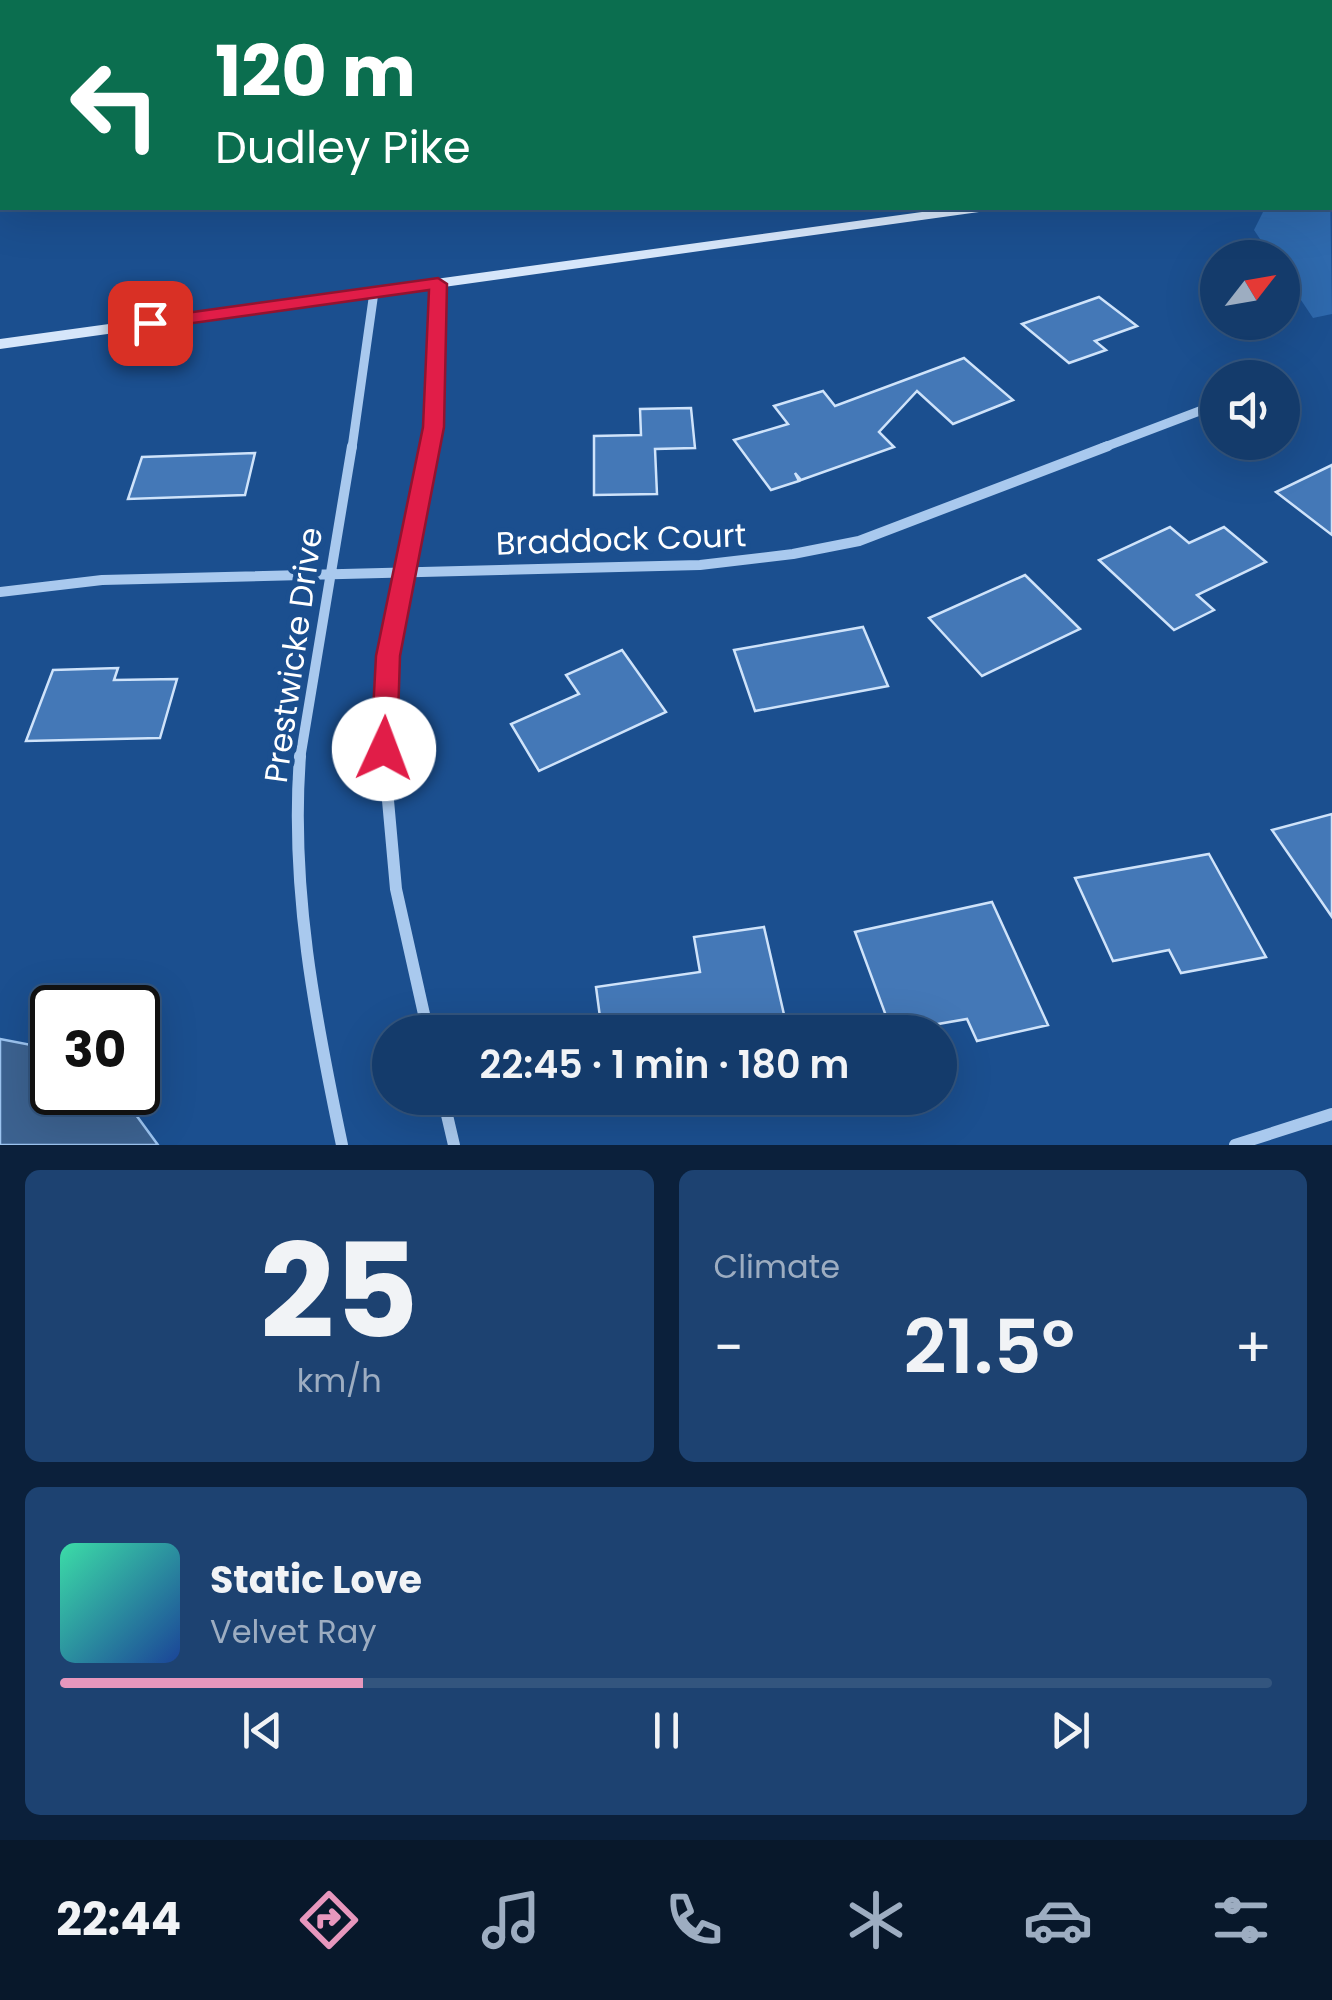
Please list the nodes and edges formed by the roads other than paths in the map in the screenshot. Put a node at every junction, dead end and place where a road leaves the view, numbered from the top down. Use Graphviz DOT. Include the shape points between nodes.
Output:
graph roads {
  1 [pos="965,210"];
  2 [pos="438,284"];
  3 [pos="374,292"];
  4 [pos="0,344"];
  5 [pos="1200,411"];
  6 [pos="403,571"];
  7 [pos="333,573"];
  8 [pos="0,592"];
  9 [pos="424,1015"];
  10 [pos="1332,1114"];
  11 [pos="447,1115"];
  12 [pos="342,1145"];
  13 [pos="454,1145"];
  14 [pos="1235,1145"];
  1 -- 2 [label="street"];
  2 -- 3 [label="street"];
  2 -- 6 [label="street" via="434,427"];
  3 -- 4 [label="street"];
  3 -- 7 [label="street, Prestwicke Drive"];
  5 -- 6 [label="street, Braddock Court" via="859,541 700,565"];
  6 -- 7 [label="street, Braddock Court"];
  6 -- 9 [label="street" via="388,656 383,780 396,890"];
  7 -- 8 [label="street, Braddock Court" via="102,580"];
  7 -- 12 [label="street, Prestwicke Drive" via="300,762 300,894"];
  10 -- 14 [label="street"];
  11 -- 13 [label="street"];
}
